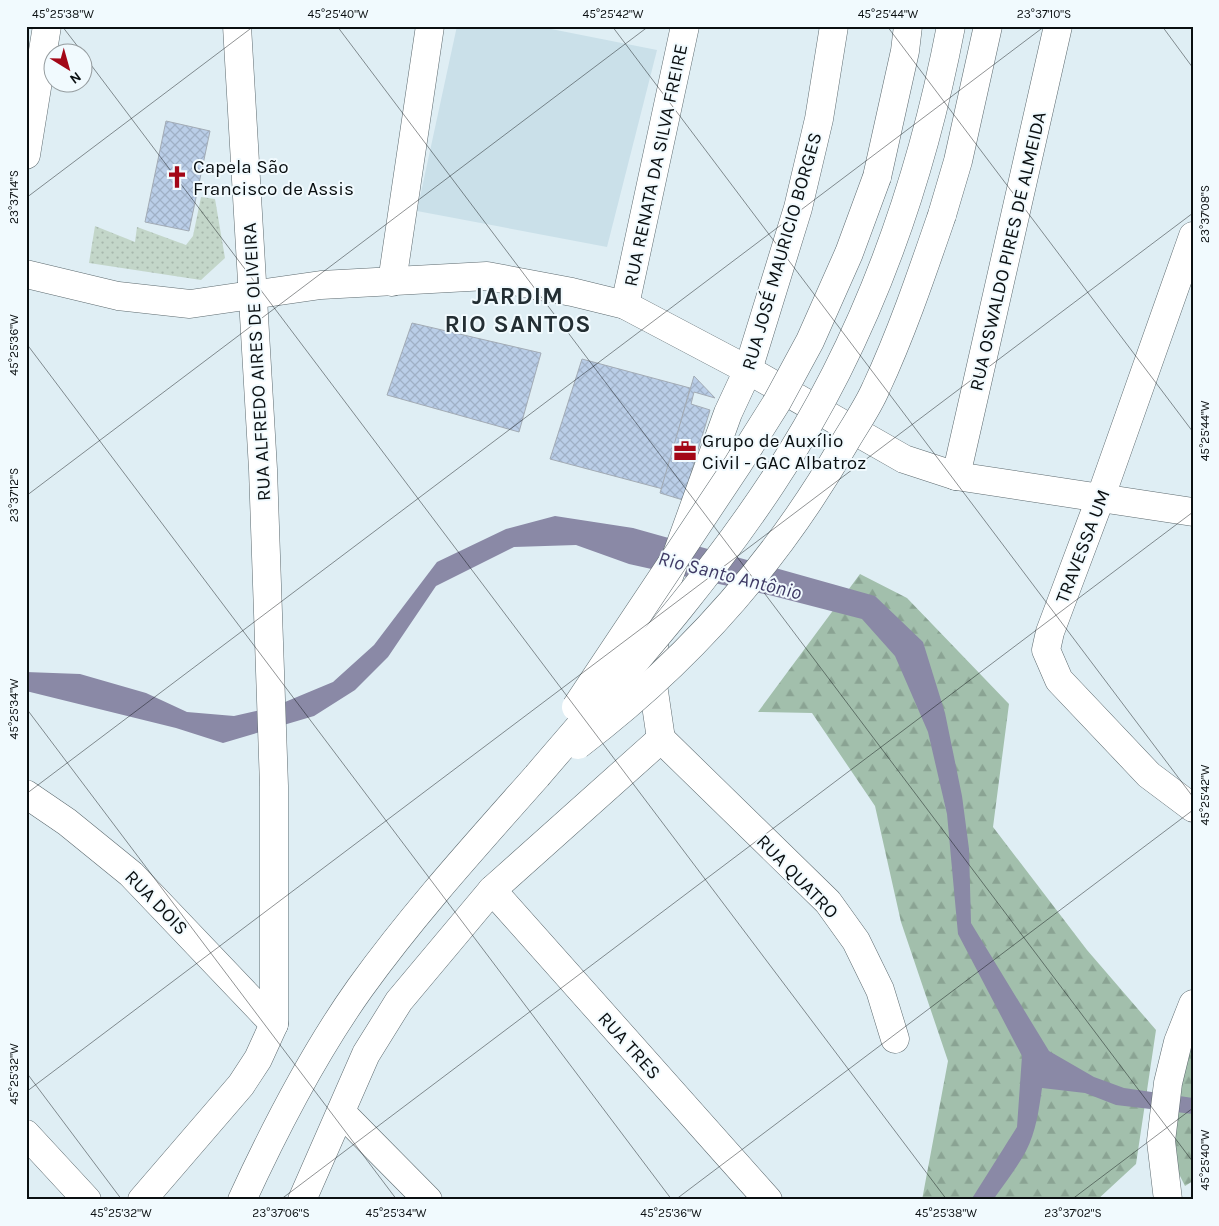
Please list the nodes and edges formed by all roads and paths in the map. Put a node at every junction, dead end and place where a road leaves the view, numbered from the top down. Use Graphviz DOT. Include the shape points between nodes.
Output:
graph roads {
  1 [pos="47,26"];
  2 [pos="238,26"];
  3 [pos="430,26"];
  4 [pos="685,26"];
  5 [pos="834,26"];
  6 [pos="908,26"];
  7 [pos="951,26"];
  8 [pos="988,26"];
  9 [pos="1058,26"];
  10 [pos="26,155"];
  11 [pos="1193,236"];
  12 [pos="26,274"];
  13 [pos="392,282"];
  14 [pos="253,296"];
  15 [pos="625,305"];
  16 [pos="748,370"];
  17 [pos="956,476"];
  18 [pos="1100,500"];
  19 [pos="1193,512"];
  20 [pos="661,739"];
  21 [pos="537,776"];
  22 [pos="26,794"];
  23 [pos="1193,808"];
  24 [pos="492,890"];
  25 [pos="1193,1004"];
  26 [pos="274,1024"];
  27 [pos="895,1039"];
  28 [pos="341,1112"];
  29 [pos="26,1134"];
  30 [pos="86,1200"];
  31 [pos="142,1200"];
  32 [pos="242,1200"];
  33 [pos="302,1200"];
  34 [pos="428,1200"];
  35 [pos="768,1200"];
  36 [pos="1168,1200"];
  1 -- 10 [label="main road"];
  2 -- 14 [label="main road, RUA ALFREDO AIRES DE OLIVEIRA"];
  3 -- 13 [label="main road"];
  4 -- 15 [label="main road, RUA RENATA DA SILVA FREIRE"];
  5 -- 16 [label="main road, RUA JOSÉ MAURICIO BORGES" via="819,119 798,208"];
  6 -- 21 [label="main road, bridge" via="877,177 850,253 810,342 777,402 707,512 580,700"];
  7 -- 21 [label="main road, bridge" via="939,89 912,187 887,261 852,340 801,436 739,531 677,612"];
  8 -- 21 [label="main road, bridge" via="958,161 923,272 876,389 824,479 778,546 712,625 621,712"];
  9 -- 17 [label="main road, RUA OSWALDO PIRES DE ALMEIDA"];
  11 -- 18 [label="main road, TRAVESSA UM"];
  12 -- 14 [label="main road" via="118,296 159,302 190,304"];
  13 -- 14 [label="main road" via="321,285"];
  13 -- 15 [label="main road" via="487,276"];
  14 -- 26 [label="main road, RUA ALFREDO AIRES DE OLIVEIRA" via="263,469 274,786"];
  15 -- 16 [label="main road"];
  16 -- 17 [label="main road" via="904,459"];
  16 -- 20 [label="main road, RUA JOSÉ MAURICIO BORGES, bridge" via="696,498 659,604 651,671"];
  17 -- 18 [label="main road"];
  18 -- 19 [label="main road"];
  18 -- 23 [label="main road, TRAVESSA UM" via="1046,650 1059,680 1149,775"];
  20 -- 24 [label="main road"];
  20 -- 27 [label="main road, RUA QUATRO" via="828,902 856,941 880,990"];
  21 -- 32 [label="main road" via="408,925 359,990 310,1065 270,1138"];
  22 -- 26 [label="main road, RUA DOIS" via="67,822 131,874"];
  24 -- 28 [label="main road" via="399,1001 366,1054"];
  24 -- 35 [label="main road, RUA TRES"];
  25 -- 36 [label="main road" via="1178,1042 1168,1083 1162,1141"];
  26 -- 31 [label="main road" via="258,1059 241,1085"];
  28 -- 33 [label="main road"];
  28 -- 34 [label="main road"];
  29 -- 30 [label="main road"];
}
